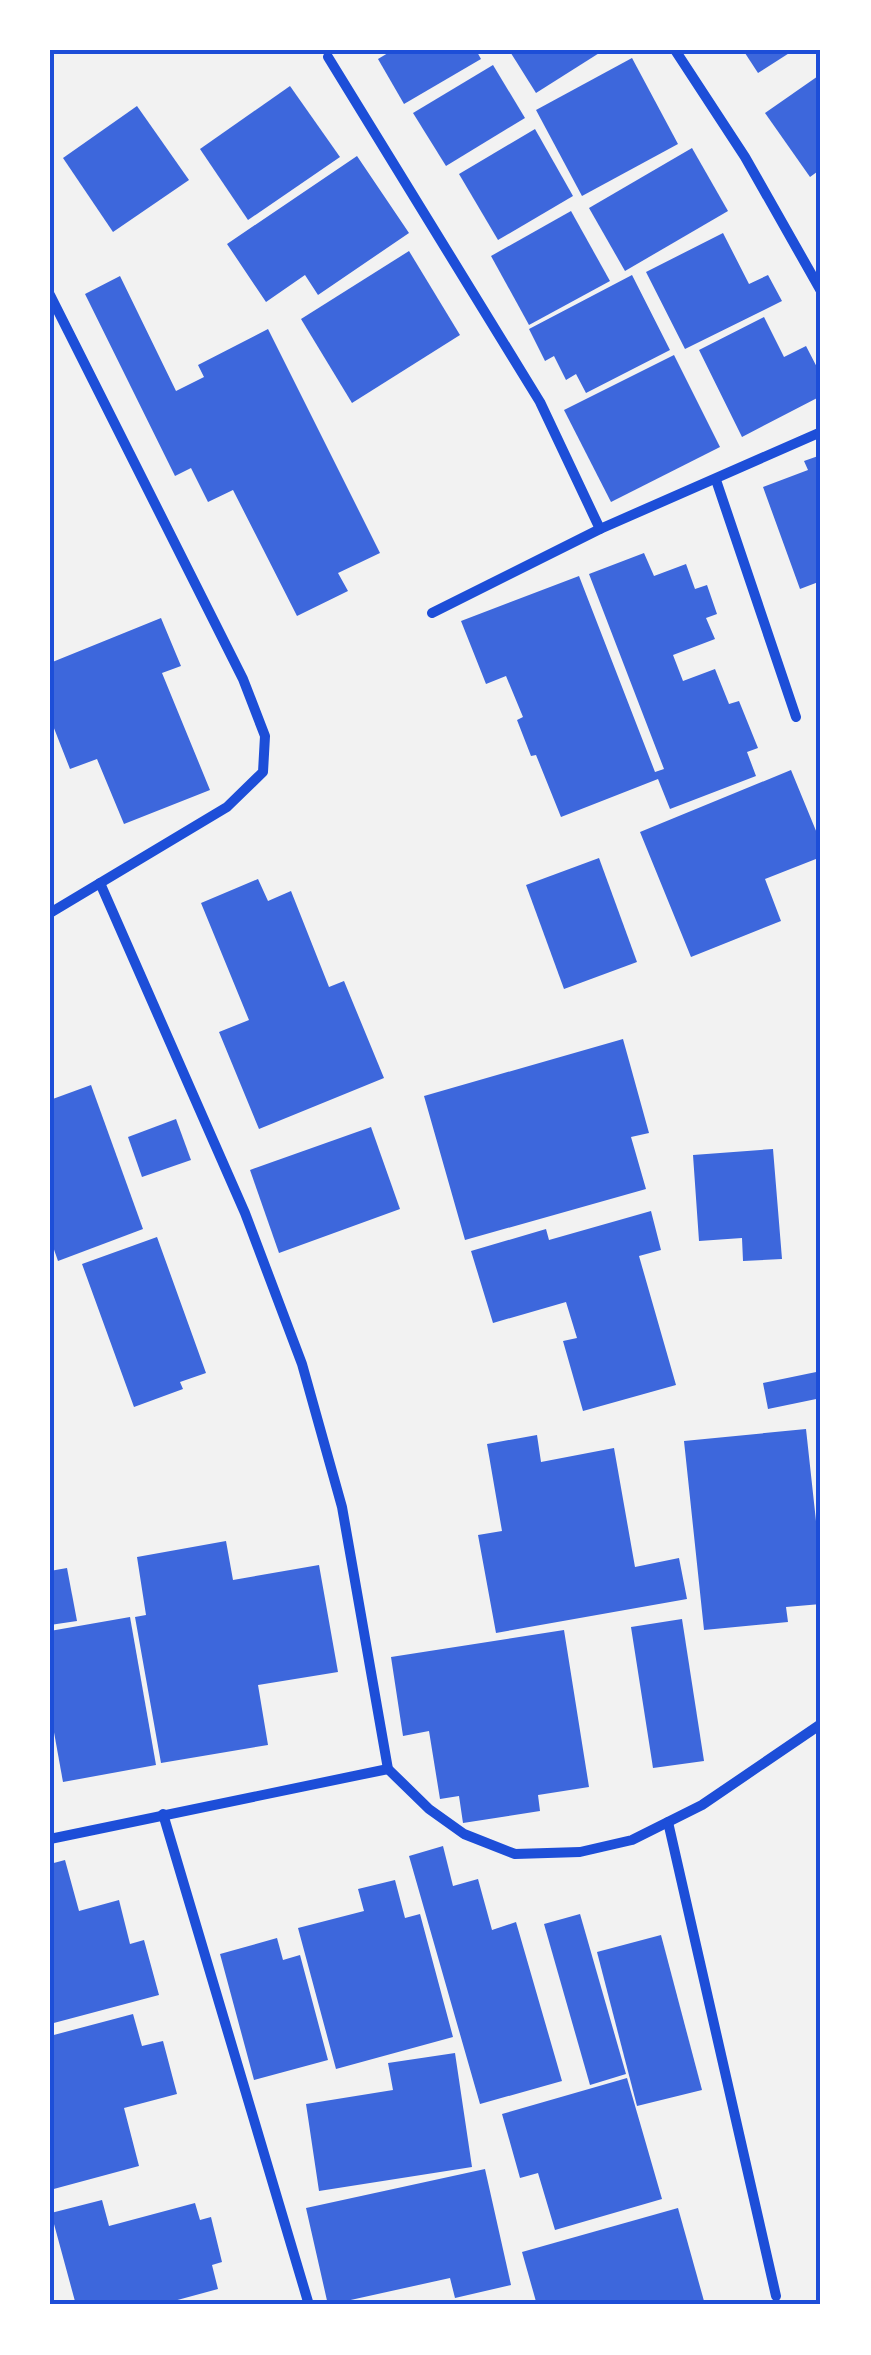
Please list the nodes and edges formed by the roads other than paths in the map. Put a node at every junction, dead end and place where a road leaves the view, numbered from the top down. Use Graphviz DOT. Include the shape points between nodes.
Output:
graph roads {
  1 [pos="675,50"];
  2 [pos="328,56"];
  3 [pos="821,290"];
  4 [pos="50,294"];
  5 [pos="821,432"];
  6 [pos="716,480"];
  7 [pos="600,529"];
  8 [pos="432,613"];
  9 [pos="796,717"];
  10 [pos="100,883"];
  11 [pos="50,913"];
  12 [pos="821,1724"];
  13 [pos="388,1769"];
  14 [pos="162,1814"];
  15 [pos="668,1822"];
  16 [pos="50,1838"];
  17 [pos="776,2296"];
  18 [pos="309,2305"];
  1 -- 3 [label="street"];
  2 -- 7 [label="street" via="540,402"];
  4 -- 10 [label="street" via="266,736 263,772 227,807"];
  5 -- 6 [label="street"];
  6 -- 7 [label="street"];
  6 -- 9 [label="street"];
  7 -- 8 [label="street"];
  10 -- 11 [label="street"];
  10 -- 13 [label="street" via="245,1214 302,1364 342,1506"];
  12 -- 15 [label="street"];
  13 -- 14 [label="street"];
  13 -- 15 [label="street" via="464,1834 515,1854 580,1852 632,1840"];
  14 -- 16 [label="street"];
  14 -- 18 [label="street"];
  15 -- 17 [label="street"];
}
